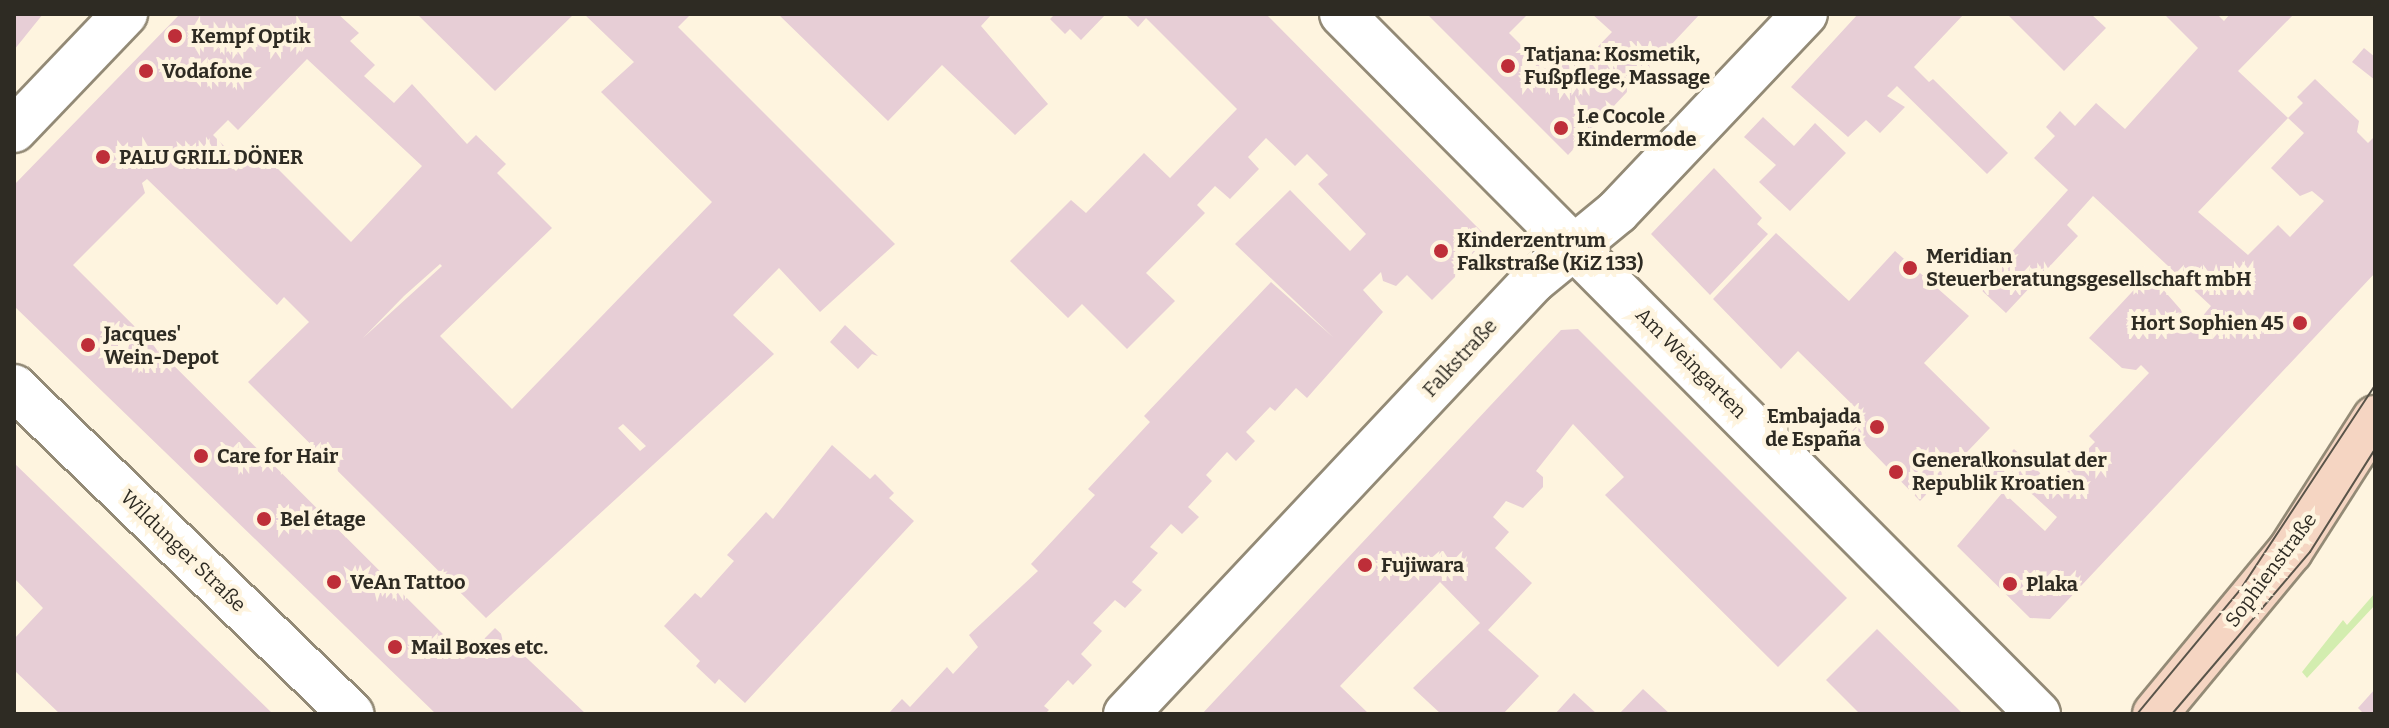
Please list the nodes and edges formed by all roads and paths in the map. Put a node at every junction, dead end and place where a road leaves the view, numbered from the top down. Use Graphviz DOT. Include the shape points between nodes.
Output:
graph roads {
  1 [pos="125,14"];
  2 [pos="1342,14"];
  3 [pos="1805,14"];
  4 [pos="14,130"];
  5 [pos="1574,247"];
  6 [pos="14,387"];
  7 [pos="2375,418"];
  8 [pos="352,714"];
  9 [pos="1126,714"];
  10 [pos="2038,714"];
  11 [pos="2155,714"];
  1 -- 4 [label="street"];
  2 -- 5 [label="street, Am Weingarten"];
  3 -- 5 [label="street, Falkstraße" via="1617,212"];
  5 -- 9 [label="street, Falkstraße" via="1533,281"];
  5 -- 10 [label="street, Am Weingarten"];
  6 -- 8 [label="street, Wildunger Straße"];
  7 -- 11 [label="street, Sophienstraße" via="2290,551"];
}
